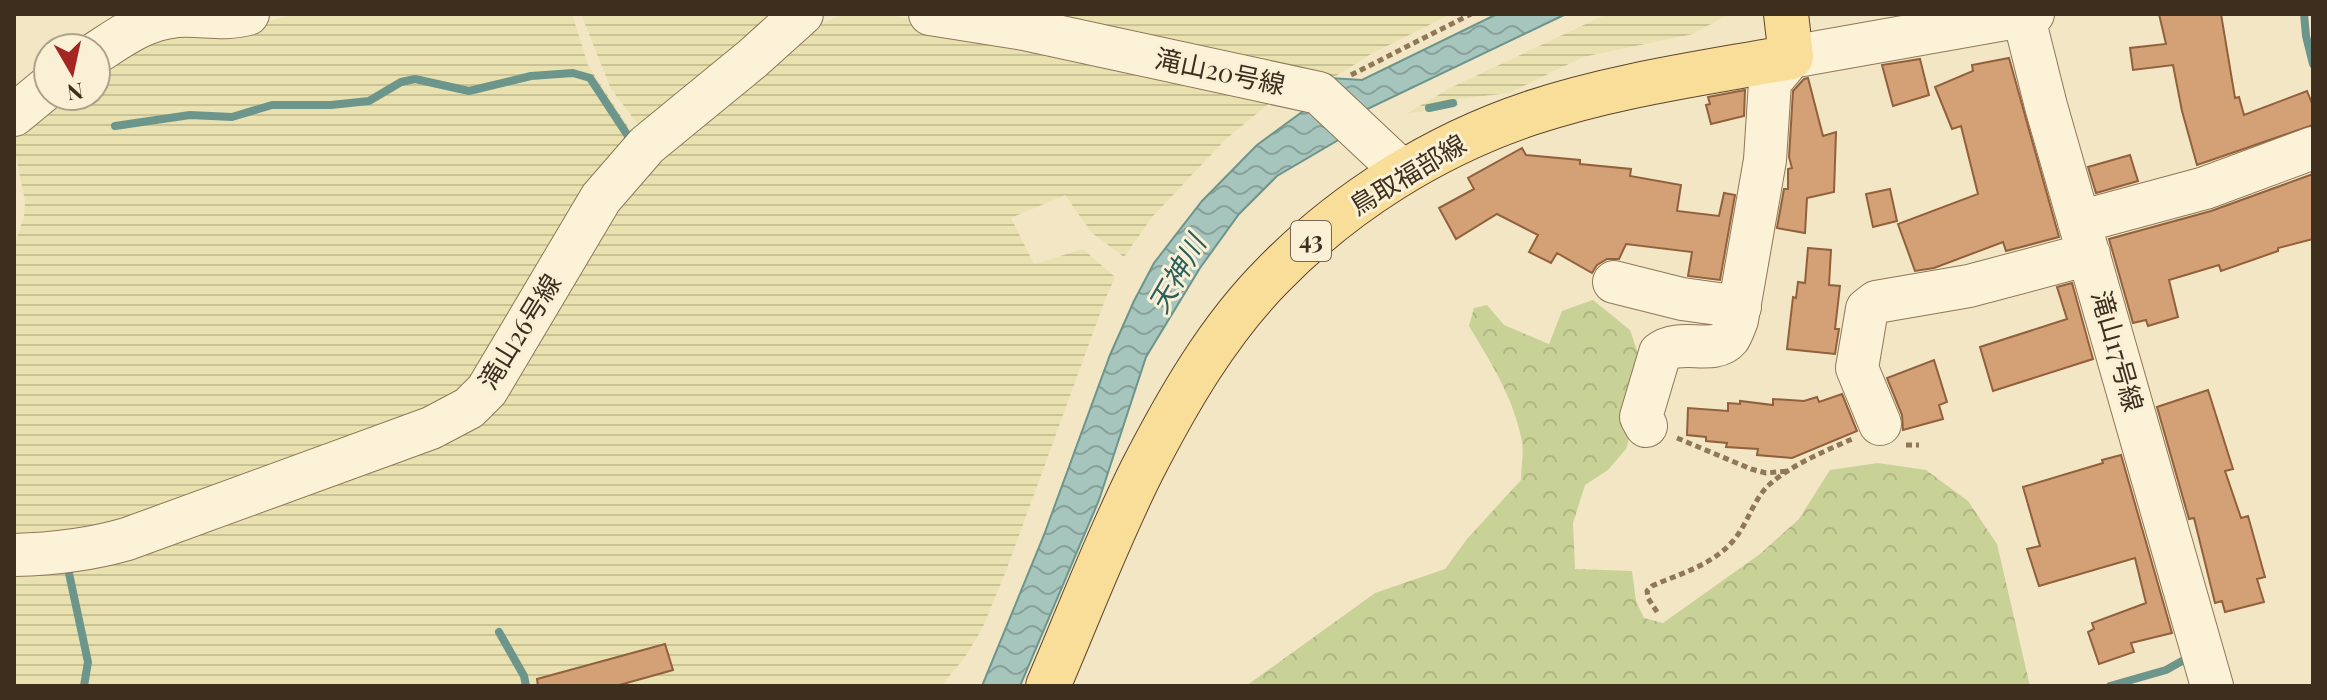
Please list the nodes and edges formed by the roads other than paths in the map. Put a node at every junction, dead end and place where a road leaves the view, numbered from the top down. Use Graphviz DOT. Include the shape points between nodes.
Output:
graph roads {
  1 [pos="248,14"];
  2 [pos="802,14"];
  3 [pos="930,14"];
  4 [pos="1786,14"];
  5 [pos="2027,15"];
  6 [pos="1026,21"];
  7 [pos="112,42"];
  8 [pos="1791,57"];
  9 [pos="32,100"];
  10 [pos="14,115"];
  11 [pos="2313,148"];
  12 [pos="1403,172"];
  13 [pos="2084,238"];
  14 [pos="1614,282"];
  15 [pos="1682,299"];
  16 [pos="1740,307"];
  17 [pos="1675,346"];
  18 [pos="1880,424"];
  19 [pos="1646,426"];
  20 [pos="14,555"];
  21 [pos="1048,686"];
  22 [pos="2212,686"];
  1 -- 7 [label="street" via="232,19 178,16 138,25"];
  2 -- 20 [label="street, 滝山26号線" via="647,145 601,198 487,390 469,408 431,428 127,539 58,554"];
  3 -- 6 [label="street"];
  4 -- 8 [label="main road"];
  5 -- 8 [label="street"];
  5 -- 13 [label="street, 滝山17号線" via="2046,106"];
  6 -- 12 [label="street, 滝山20号線" via="1321,95"];
  8 -- 12 [label="main road, 鳥取福部線 / 43" via="1569,101 1490,128"];
  8 -- 16 [label="street" via="1770,82 1765,160"];
  9 -- 10 [label="street"];
  11 -- 13 [label="street"];
  12 -- 21 [label="main road, 鳥取福部線 / 43" via="1336,218 1272,275 1217,343 1141,472"];
  13 -- 18 [label="street" via="1969,286 1876,302 1867,309 1857,368"];
  13 -- 22 [label="street, 滝山17号線"];
  14 -- 15 [label="street"];
  15 -- 16 [label="street"];
  15 -- 17 [label="street"];
  16 -- 17 [label="street" via="1728,339 1716,346"];
  17 -- 19 [label="street" via="1660,353 1656,362 1641,417"];
}
